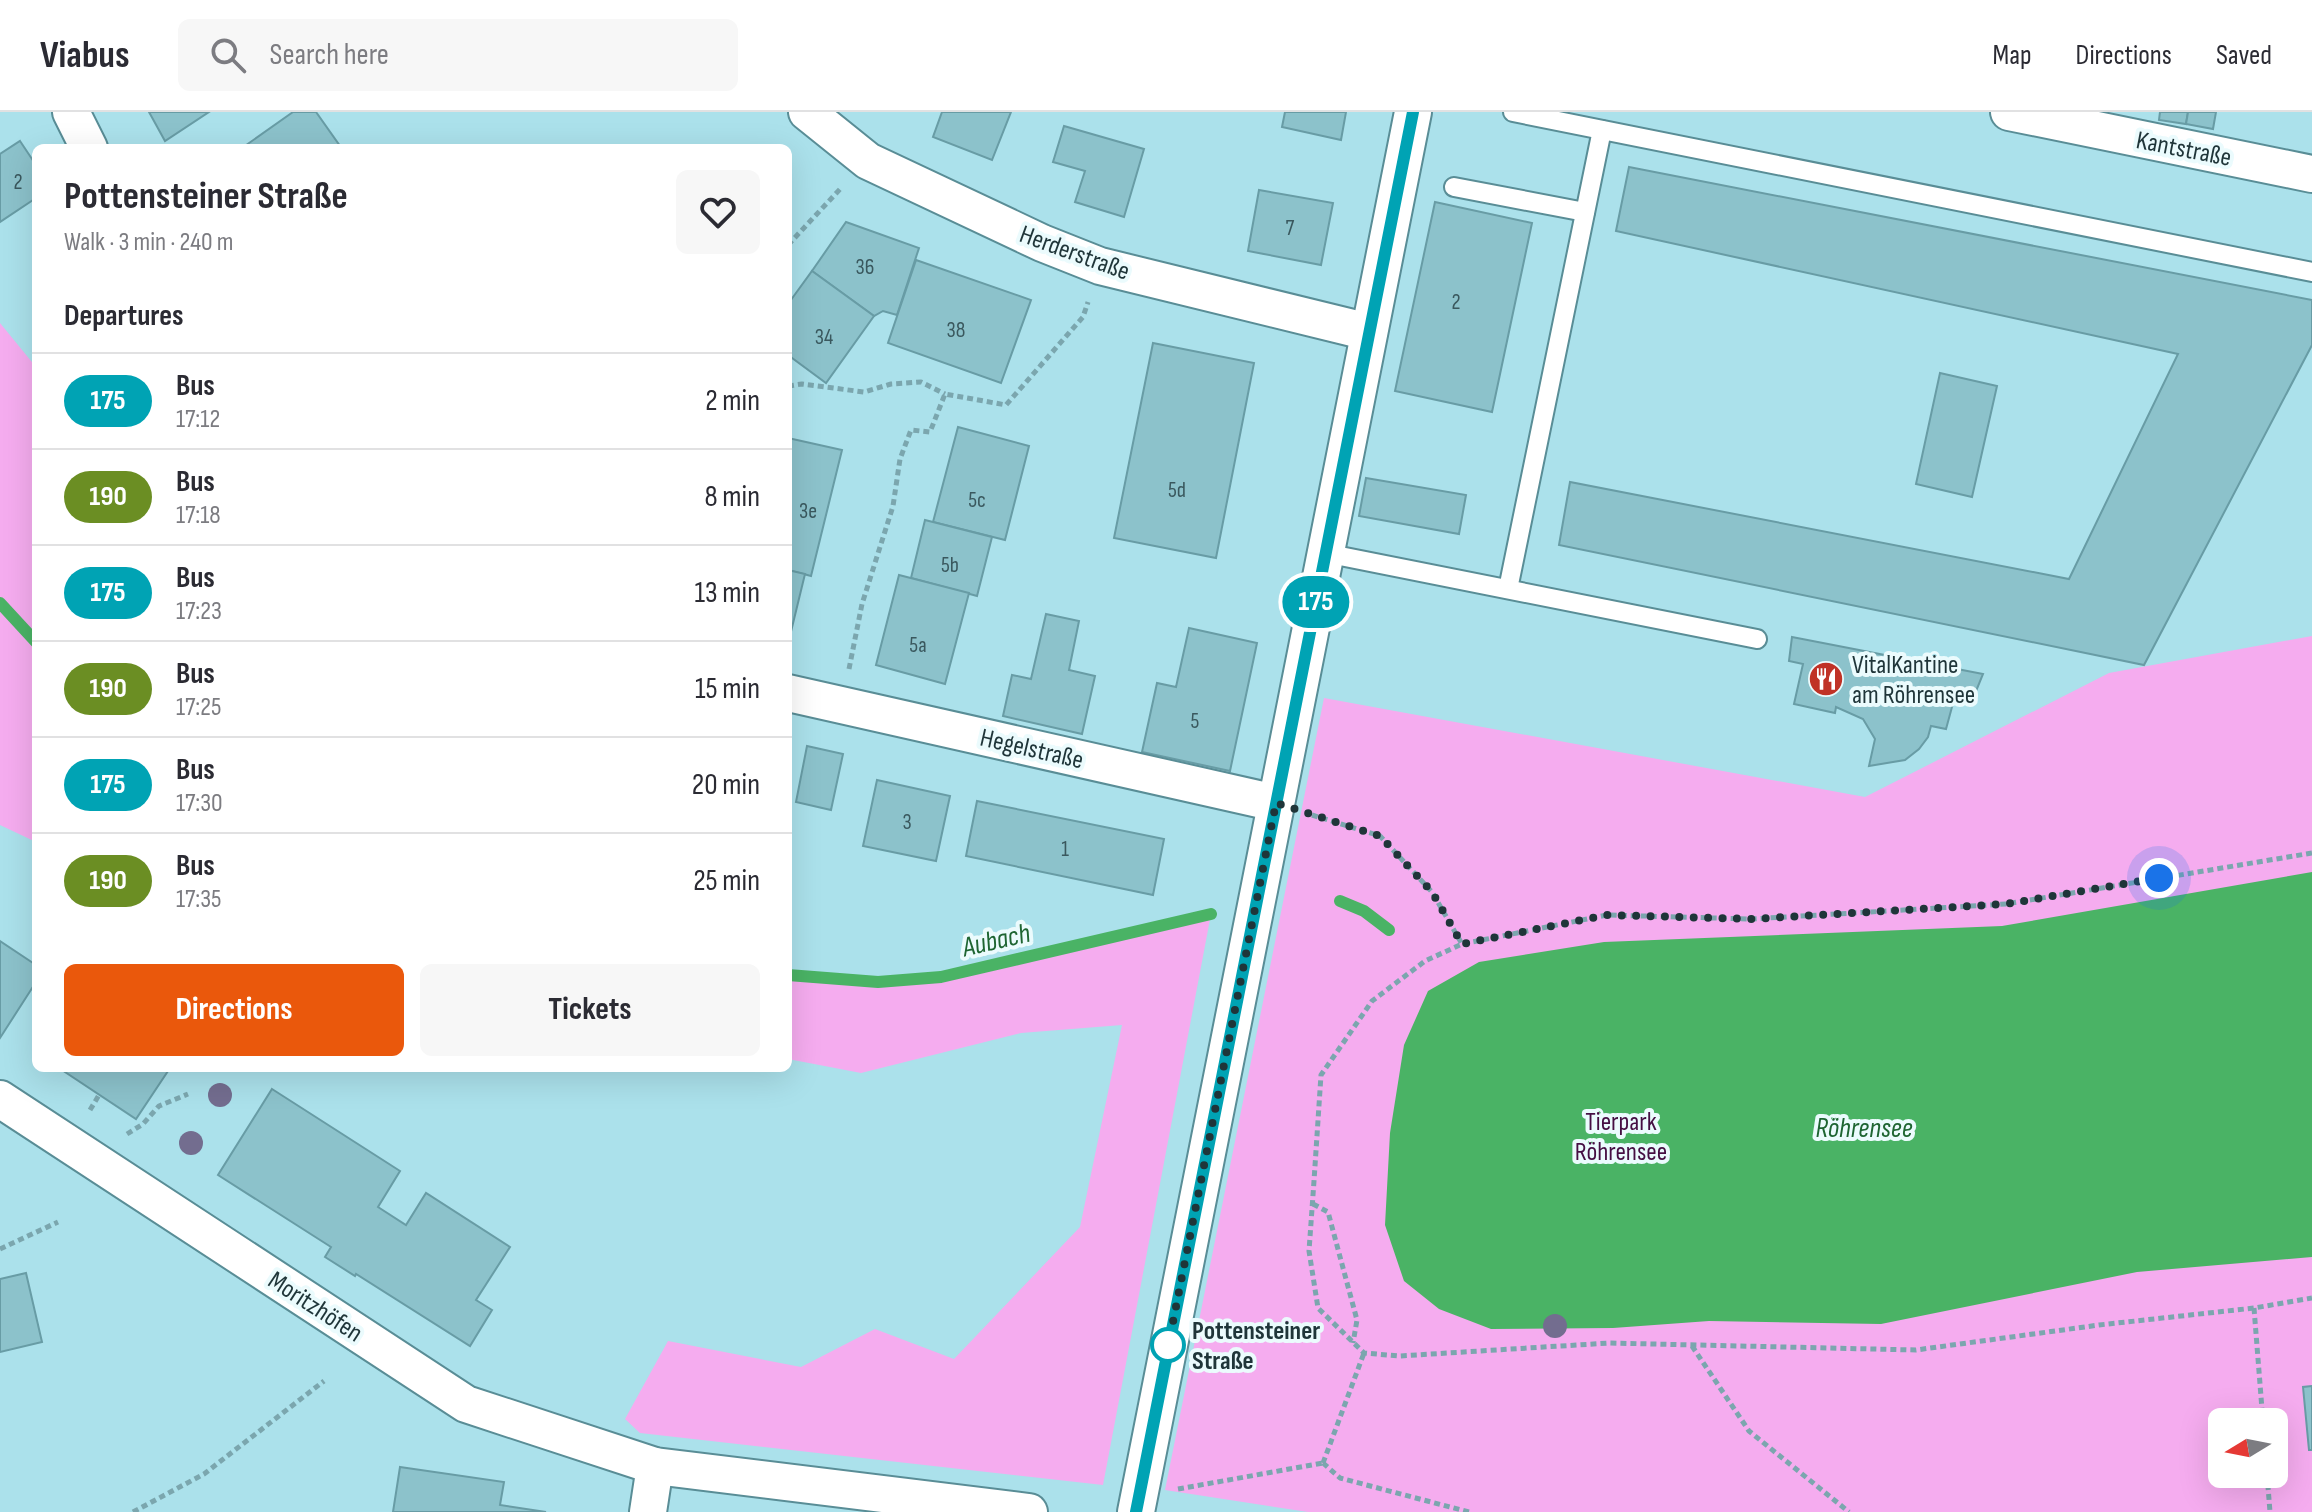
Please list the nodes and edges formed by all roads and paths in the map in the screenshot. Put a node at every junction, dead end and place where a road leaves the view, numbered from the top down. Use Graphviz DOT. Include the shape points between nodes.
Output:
graph roads {
  1 [pos="71,112"];
  2 [pos="807,112"];
  3 [pos="1413,112"];
  4 [pos="1513,112"];
  5 [pos="2009,112"];
  6 [pos="1602,130"];
  7 [pos="87,144"];
  8 [pos="868,161"];
  9 [pos="2312,174"];
  10 [pos="1454,187"];
  11 [pos="1585,212"];
  12 [pos="792,241"];
  13 [pos="1100,266"];
  14 [pos="2312,272"];
  15 [pos="1369,332"];
  16 [pos="792,385"];
  17 [pos="945,394"];
  18 [pos="1325,553"];
  19 [pos="1508,589"];
  20 [pos="1757,639"];
  21 [pos="792,694"];
  22 [pos="842,705"];
  23 [pos="1276,803"];
  24 [pos="2312,853"];
  25 [pos="1462,944"];
  26 [pos="188,1094"];
  27 [pos="99,1095"];
  28 [pos="0,1099"];
  29 [pos="90,1110"];
  30 [pos="126,1134"];
  31 [pos="1313,1204"];
  32 [pos="58,1222"];
  33 [pos="0,1249"];
  34 [pos="2312,1298"];
  35 [pos="2254,1308"];
  36 [pos="1353,1344"];
  37 [pos="1691,1345"];
  38 [pos="1364,1353"];
  39 [pos="324,1381"];
  40 [pos="2262,1408"];
  41 [pos="1323,1463"];
  42 [pos="655,1466"];
  43 [pos="2268,1488"];
  44 [pos="1137,1505"];
  45 [pos="133,1512"];
  46 [pos="648,1512"];
  47 [pos="1029,1512"];
  48 [pos="1469,1512"];
  49 [pos="1849,1512"];
  50 [pos="2270,1512"];
  1 -- 7 [label="street"];
  2 -- 8 [label="street, Herderstraße"];
  3 -- 15 [label="street"];
  4 -- 6 [label="lane"];
  5 -- 9 [label="street, Kantstraße"];
  6 -- 11 [label="lane"];
  6 -- 14 [label="lane"];
  8 -- 12 [label="path"];
  8 -- 13 [label="street, Herderstraße"];
  10 -- 11 [label="lane"];
  11 -- 19 [label="lane"];
  13 -- 15 [label="street, Herderstraße"];
  13 -- 17 [label="path" via="1083,317 1006,405"];
  15 -- 18 [label="street"];
  16 -- 17 [label="path" via="864,392 921,382"];
  17 -- 22 [label="path" via="930,432 911,430 900,459"];
  18 -- 19 [label="lane"];
  18 -- 23 [label="street"];
  19 -- 20 [label="lane"];
  21 -- 22 [label="street, Hegelstraße"];
  22 -- 23 [label="street, Hegelstraße"];
  23 -- 25 [label="path" via="1380,836 1432,892"];
  23 -- 44 [label="street"];
  24 -- 25 [label="path" via="2006,904 1751,919 1607,915"];
  25 -- 31 [label="path" via="1425,961 1372,1001 1321,1075"];
  26 -- 30 [label="path" via="159,1106"];
  27 -- 29 [label="path"];
  28 -- 42 [label="street, Moritzhöfen" via="466,1404"];
  31 -- 36 [label="path" via="1328,1212 1357,1320"];
  31 -- 36 [label="path" via="1309,1251 1318,1308"];
  32 -- 33 [label="path"];
  34 -- 35 [label="path"];
  35 -- 37 [label="path" via="1916,1350"];
  35 -- 40 [label="path"];
  36 -- 38 [label="path"];
  37 -- 38 [label="path" via="1609,1343 1399,1356"];
  37 -- 49 [label="path" via="1749,1431"];
  38 -- 41 [label="path"];
  39 -- 45 [label="path" via="204,1474"];
  41 -- 44 [label="path"];
  41 -- 48 [label="path" via="1340,1478"];
  42 -- 46 [label="street"];
  42 -- 47 [label="street"];
  43 -- 50 [label="path"];
}
